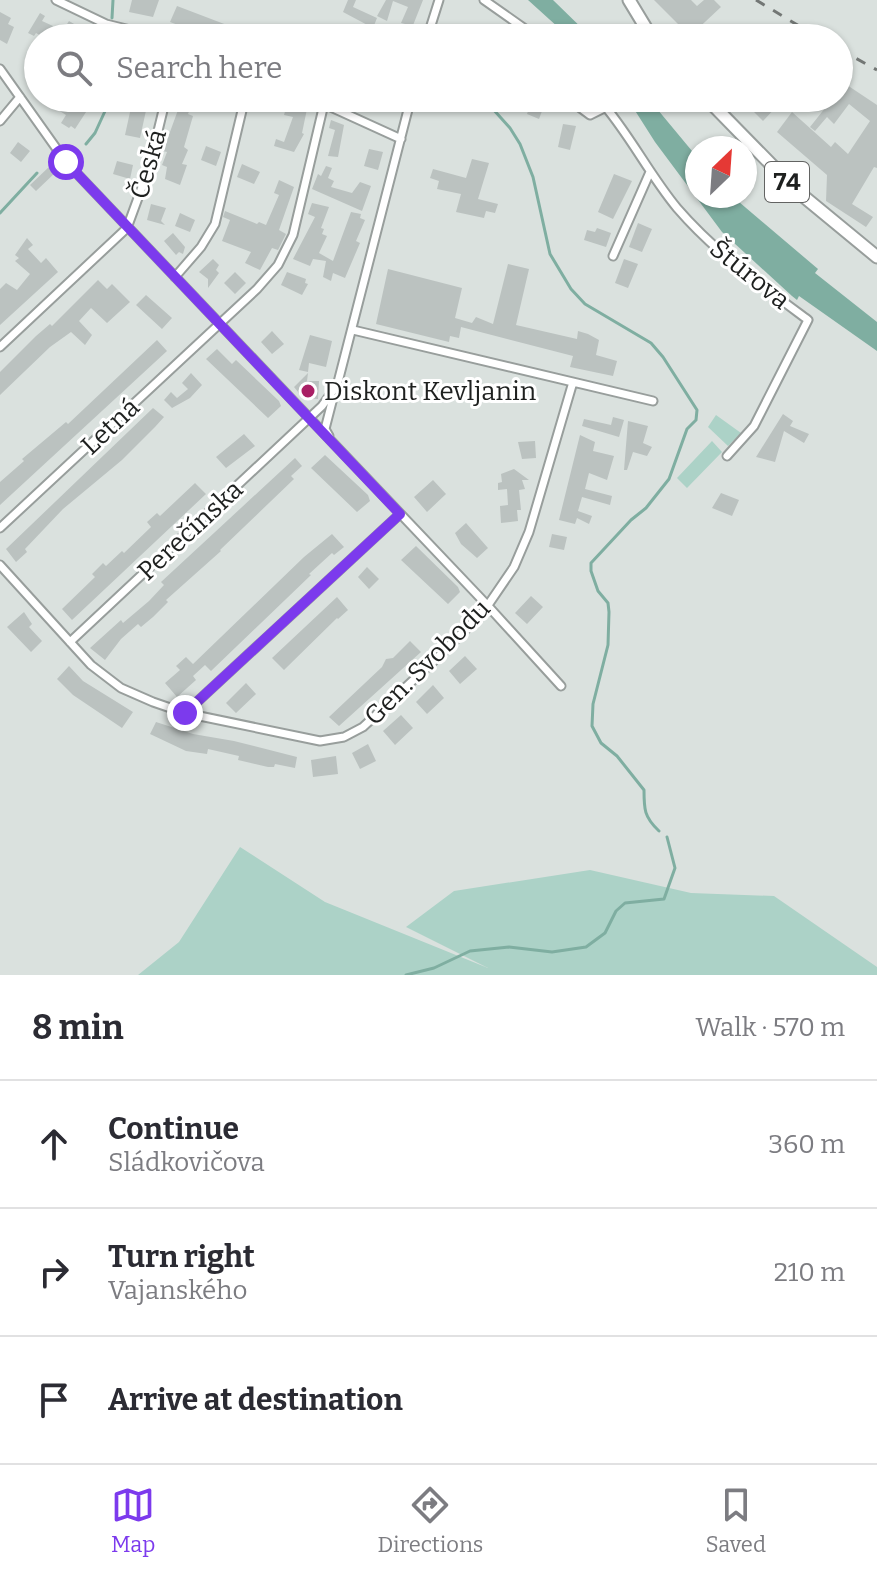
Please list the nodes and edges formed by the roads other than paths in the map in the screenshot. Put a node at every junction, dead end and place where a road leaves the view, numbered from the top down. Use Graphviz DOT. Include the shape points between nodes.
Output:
graph roads {
  1 [pos="56,0"];
  2 [pos="439,0"];
  3 [pos="484,0"];
  4 [pos="629,0"];
  5 [pos="106,24"];
  6 [pos="431,24"];
  7 [pos="518,24"];
  8 [pos="644,24"];
  9 [pos="0,69"];
  10 [pos="20,97"];
  11 [pos="24,103"];
  12 [pos="31,112"];
  13 [pos="163,112"];
  14 [pos="242,112"];
  15 [pos="322,112"];
  16 [pos="342,112"];
  17 [pos="408,112"];
  18 [pos="609,112"];
  19 [pos="720,112"];
  20 [pos="0,121"];
  21 [pos="401,139"];
  22 [pos="650,172"];
  23 [pos="127,228"];
  24 [pos="613,256"];
  25 [pos="877,257"];
  26 [pos="175,277"];
  27 [pos="219,324"];
  28 [pos="353,330"];
  29 [pos="0,347"];
  30 [pos="573,382"];
  31 [pos="338,384"];
  32 [pos="653,401"];
  33 [pos="335,405"];
  34 [pos="301,410"];
  35 [pos="316,411"];
  36 [pos="328,416"];
  37 [pos="309,418"];
  38 [pos="330,440"];
  39 [pos="727,456"];
  40 [pos="400,514"];
  41 [pos="0,528"];
  42 [pos="0,565"];
  43 [pos="488,606"];
  44 [pos="70,642"];
  45 [pos="561,686"];
  46 [pos="185,713"];
  1 -- 5 [label="street"];
  2 -- 6 [label="street"];
  3 -- 7 [label="street"];
  4 -- 8 [label="main road"];
  9 -- 10 [label="street"];
  10 -- 11 [label="street"];
  10 -- 20 [label="street"];
  12 -- 23 [label="street" via="66,162"];
  13 -- 23 [label="street, Česká"];
  14 -- 26 [label="street" via="215,224"];
  15 -- 27 [label="street, Letná" via="293,235 278,265"];
  16 -- 21 [label="street"];
  17 -- 21 [label="street, Perečínska"];
  18 -- 22 [label="street, Štúrova"];
  19 -- 25 [label="main road, 74" via="803,197"];
  21 -- 28 [label="street, Perečínska"];
  22 -- 24 [label="street"];
  22 -- 39 [label="street, Štúrova" via="708,241 808,320 754,426"];
  23 -- 26 [label="street"];
  23 -- 29 [label="street"];
  26 -- 27 [label="street"];
  27 -- 34 [label="street"];
  27 -- 41 [label="street, Letná"];
  28 -- 30 [label="street"];
  28 -- 31 [label="street, Perečínska"];
  30 -- 32 [label="street"];
  30 -- 43 [label="street, Gen. Svobodu" via="524,550"];
  31 -- 33 [label="street, Perečínska"];
  31 -- 35 [label="street, Perečínska"];
  31 -- 36 [label="street, Perečínska"];
  33 -- 36 [label="street, Perečínska"];
  33 -- 38 [label="street, Perečínska"];
  34 -- 35 [label="street"];
  34 -- 37 [label="street"];
  35 -- 37 [label="street, Perečínska"];
  36 -- 37 [label="street"];
  36 -- 38 [label="street, Perečínska" via="325,429"];
  37 -- 38 [label="street"];
  37 -- 44 [label="street, Perečínska"];
  38 -- 40 [label="street"];
  40 -- 43 [label="street"];
  40 -- 46 [label="street"];
  42 -- 44 [label="street, Gen. Svobodu"];
  43 -- 45 [label="street"];
  43 -- 46 [label="street, Gen. Svobodu" via="374,718 344,737 320,741"];
  44 -- 46 [label="street, Gen. Svobodu" via="121,688"];
}
